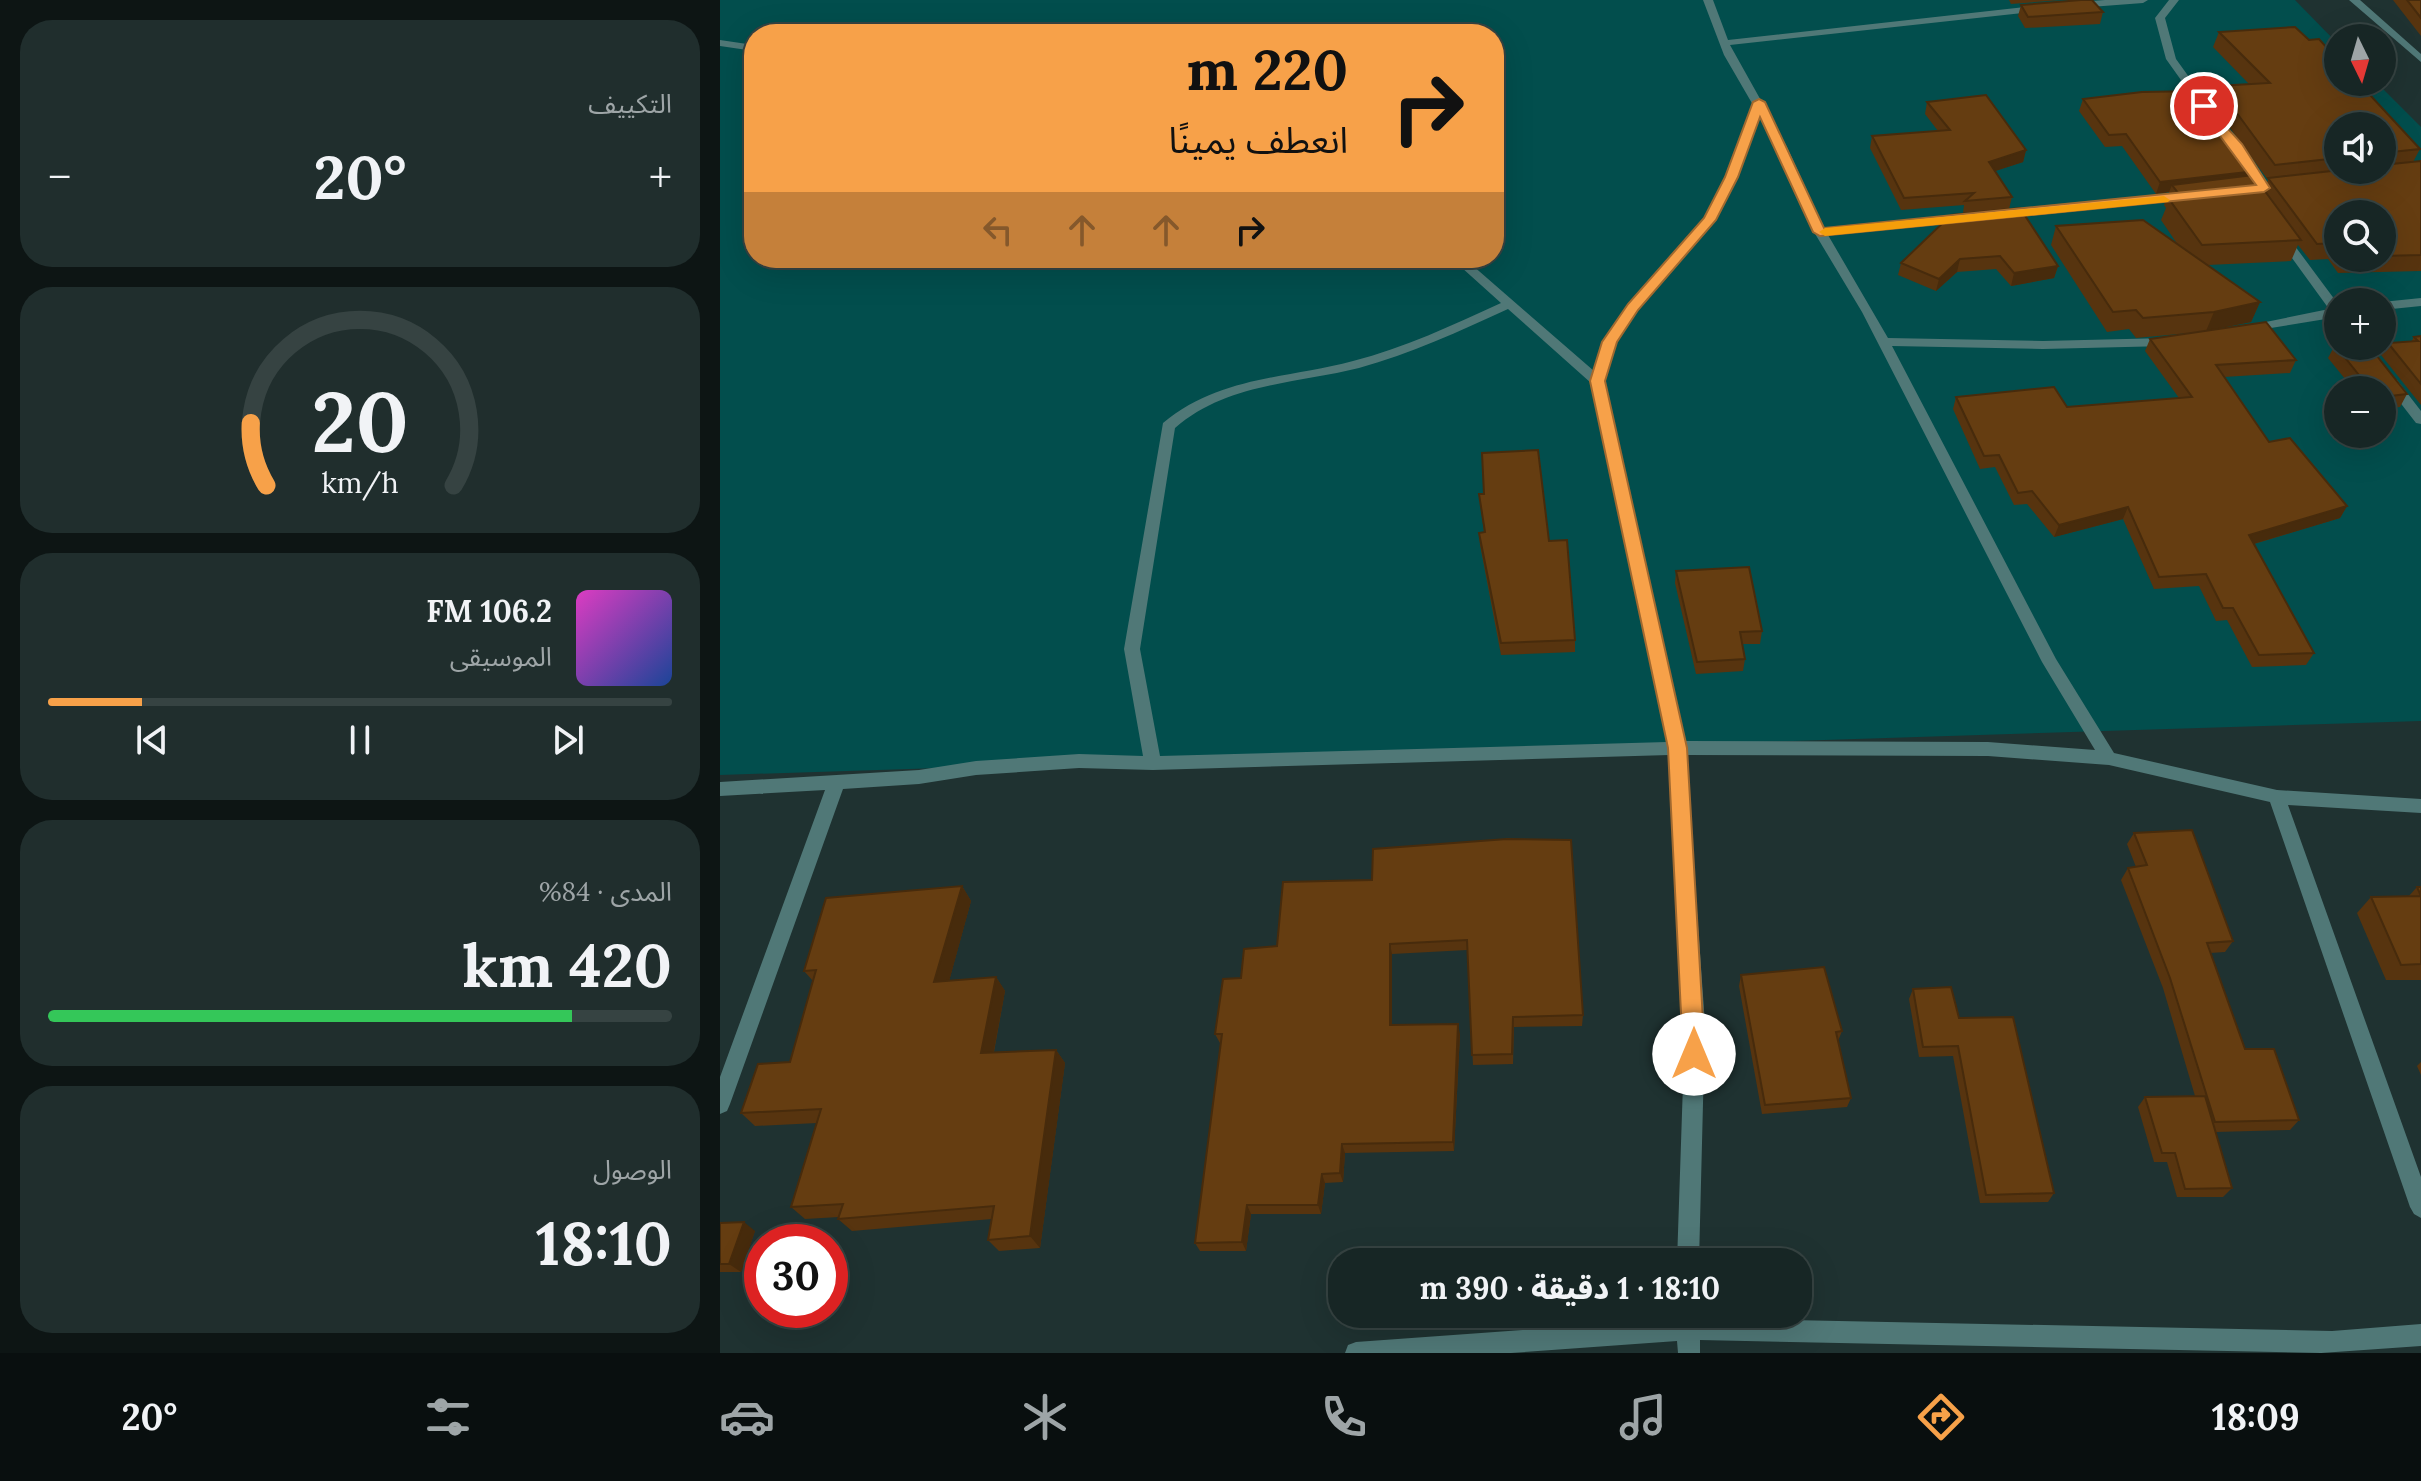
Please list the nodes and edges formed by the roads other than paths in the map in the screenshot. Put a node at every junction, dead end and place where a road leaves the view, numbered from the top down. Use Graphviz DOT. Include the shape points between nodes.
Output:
graph roads {
  1 [pos="1708,0"];
  2 [pos="2143,0"];
  3 [pos="2174,0"];
  4 [pos="2354,0"];
  5 [pos="2070,6"];
  6 [pos="2055,7"];
  7 [pos="720,43"];
  8 [pos="1725,43"];
  9 [pos="744,47"];
  10 [pos="2421,59"];
  11 [pos="1759,102"];
  12 [pos="2213,116"];
  13 [pos="2238,147"];
  14 [pos="2203,195"];
  15 [pos="2257,202"];
  16 [pos="2275,226"];
  17 [pos="1820,232"];
  18 [pos="1468,268"];
  19 [pos="2324,293"];
  20 [pos="2421,302"];
  21 [pos="1508,304"];
  22 [pos="2396,305"];
  23 [pos="2324,314"];
  24 [pos="2235,332"];
  25 [pos="2177,341"];
  26 [pos="1884,342"];
  27 [pos="2381,369"];
  28 [pos="1597,381"];
  29 [pos="2421,420"];
  30 [pos="1677,748"];
  31 [pos="2109,758"];
  32 [pos="1153,763"];
  33 [pos="837,781"];
  34 [pos="720,789"];
  35 [pos="2277,797"];
  36 [pos="2421,806"];
  37 [pos="720,1104"];
  38 [pos="2421,1207"];
  39 [pos="1688,1248"];
  40 [pos="1812,1326"];
  41 [pos="1623,1328"];
  42 [pos="1687,1328"];
  43 [pos="2421,1335"];
  44 [pos="1356,1353"];
  45 [pos="1689,1353"];
  1 -- 8 [label="street"];
  2 -- 5 [label="street"];
  3 -- 12 [label="street" via="2160,18 2171,59"];
  4 -- 10 [label="street"];
  6 -- 8 [label="street"];
  7 -- 9 [label="street"];
  8 -- 11 [label="street"];
  11 -- 17 [label="street"];
  11 -- 28 [label="street" via="1710,220 1633,307 1610,342"];
  13 -- 15 [label="street" via="2270,187 2248,189"];
  14 -- 17 [label="street"];
  16 -- 19 [label="street"];
  17 -- 26 [label="street"];
  18 -- 21 [label="street"];
  20 -- 22 [label="street"];
  21 -- 28 [label="street"];
  21 -- 32 [label="street" via="1439,336 1358,364 1213,396 1186,407 1168,426 1132,649"];
  23 -- 24 [label="street"];
  25 -- 26 [label="street"];
  26 -- 31 [label="street" via="2050,662"];
  27 -- 29 [label="street"];
  28 -- 30 [label="street"];
  30 -- 31 [label="street" via="1988,749"];
  30 -- 32 [label="street"];
  30 -- 39 [label="street" via="1695,1024"];
  31 -- 35 [label="street"];
  32 -- 33 [label="street" via="1079,761"];
  33 -- 34 [label="street"];
  33 -- 37 [label="street"];
  35 -- 36 [label="street"];
  35 -- 38 [label="street"];
  40 -- 43 [label="street" via="2332,1342"];
  41 -- 44 [label="street"];
  42 -- 45 [label="street"];
}
